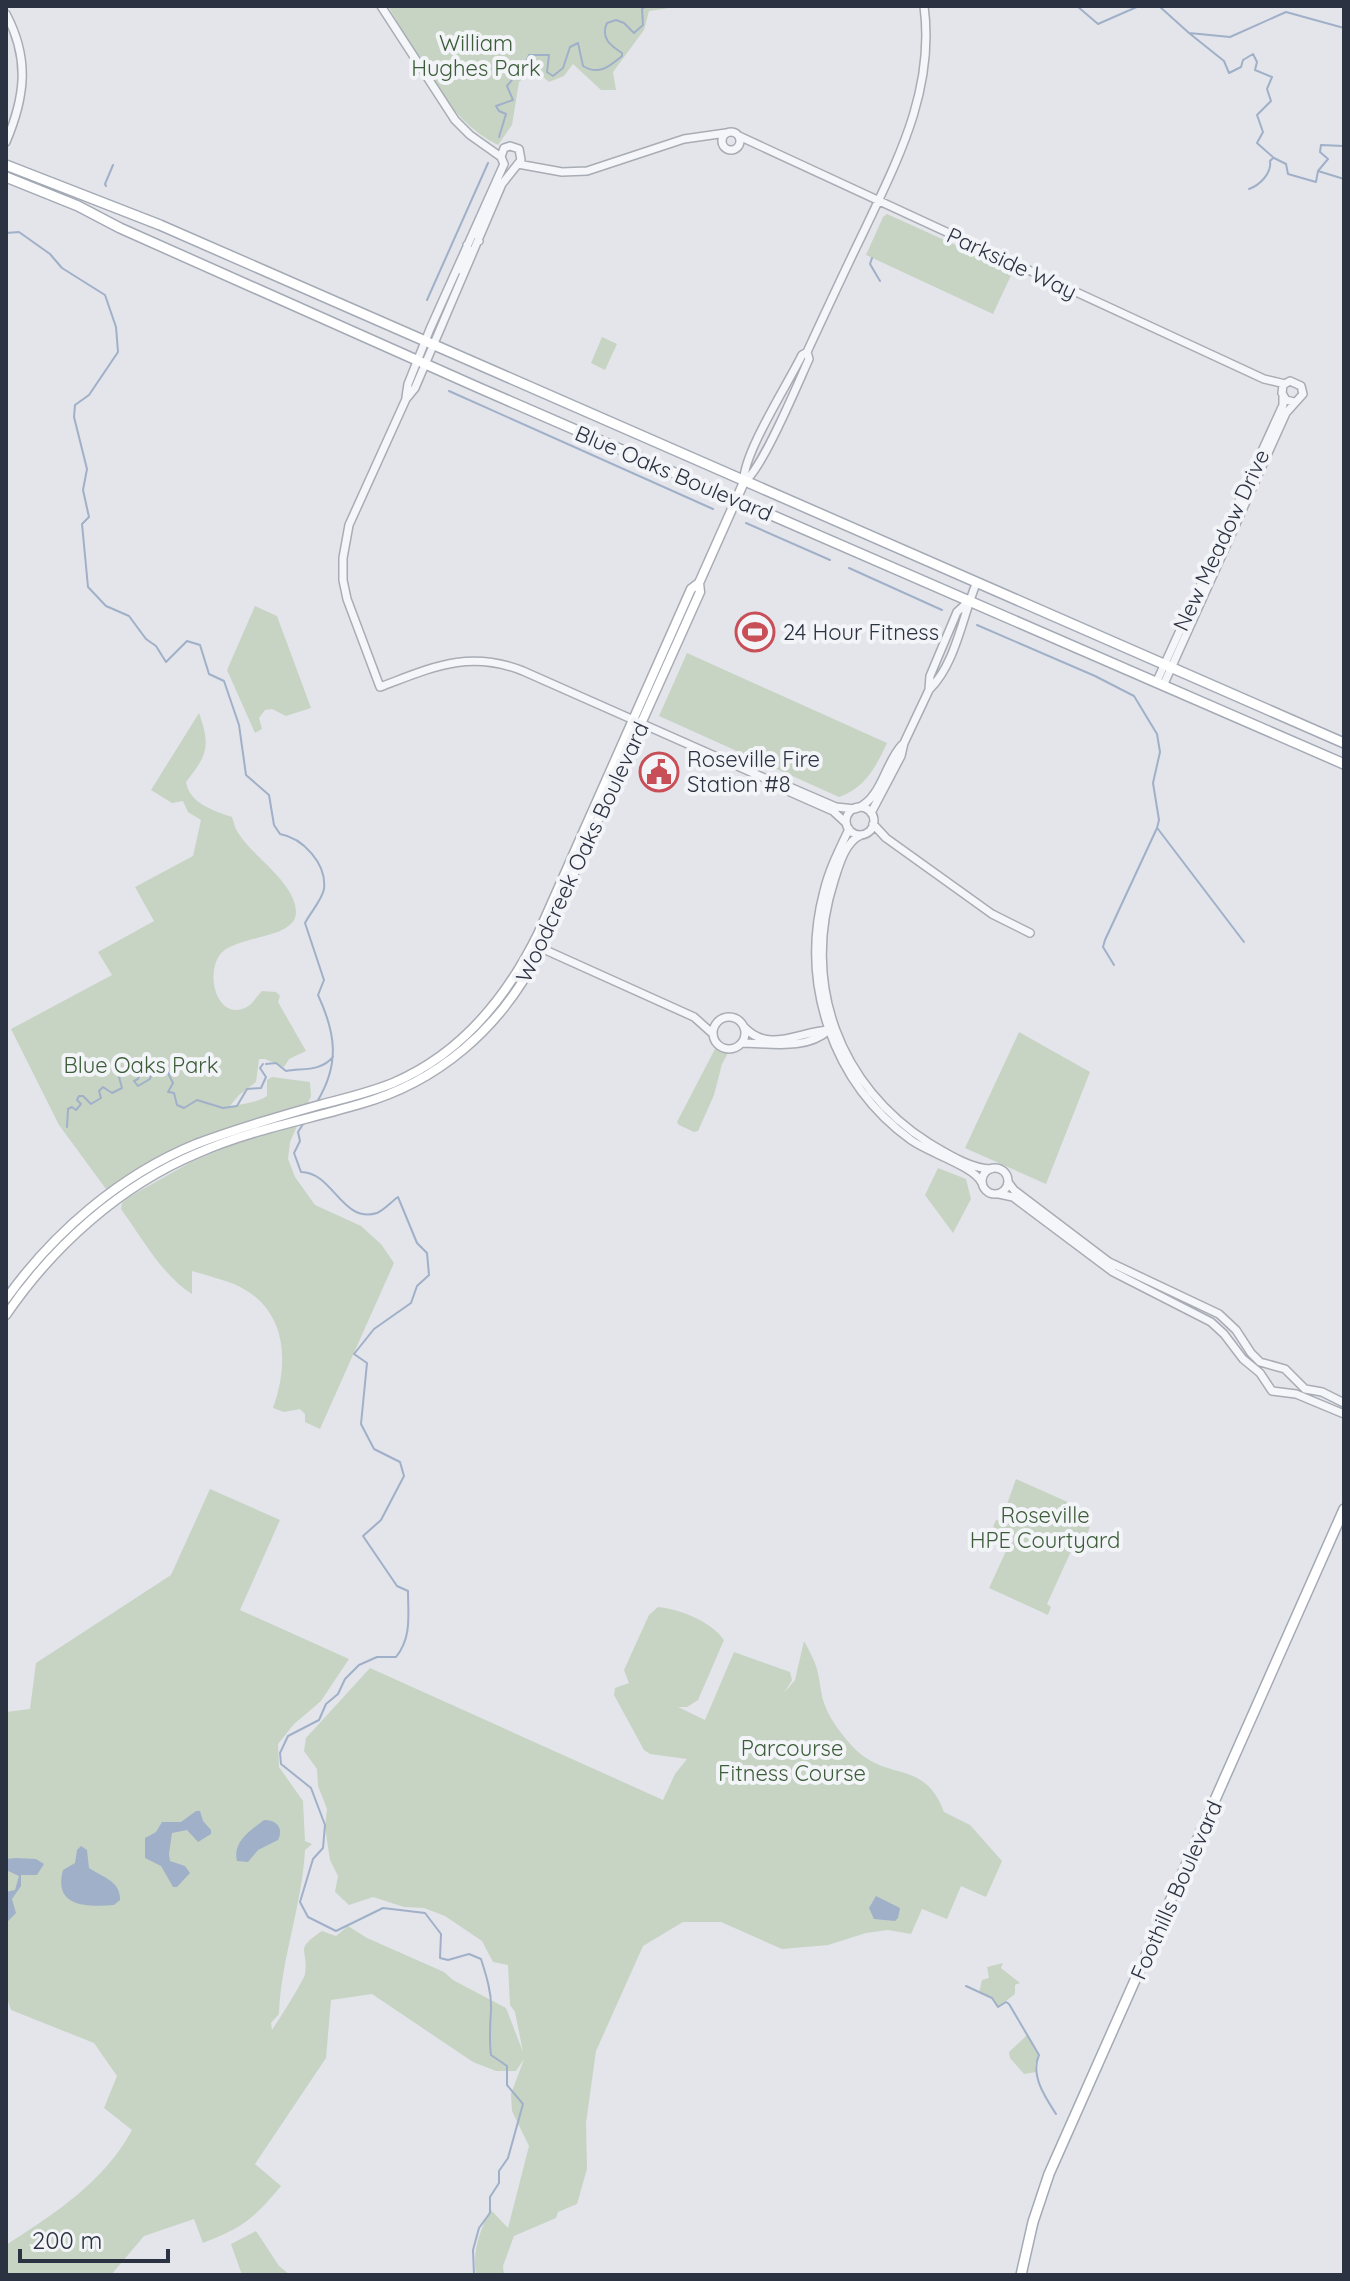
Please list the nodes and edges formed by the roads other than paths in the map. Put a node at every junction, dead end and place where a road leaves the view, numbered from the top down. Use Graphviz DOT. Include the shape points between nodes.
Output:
graph roads {
  1 [pos="381,6"];
  2 [pos="924,6"];
  3 [pos="6,14"];
  4 [pos="726,133"];
  5 [pos="708,136"];
  6 [pos="739,136"];
  7 [pos="6,142"];
  8 [pos="722,143"];
  9 [pos="739,147"];
  10 [pos="759,147"];
  11 [pos="521,152"];
  12 [pos="503,156"];
  13 [pos="6,165"];
  14 [pos="517,165"];
  15 [pos="538,167"];
  16 [pos="6,177"];
  17 [pos="490,193"];
  18 [pos="878,201"];
  19 [pos="479,242"];
  20 [pos="467,244"];
  21 [pos="456,296"];
  22 [pos="430,343"];
  23 [pos="422,362"];
  24 [pos="1264,379"];
  25 [pos="1285,384"];
  26 [pos="1282,395"];
  27 [pos="1294,402"];
  28 [pos="744,482"];
  29 [pos="737,499"];
  30 [pos="976,584"];
  31 [pos="969,601"];
  32 [pos="1168,667"];
  33 [pos="1160,685"];
  34 [pos="929,690"];
  35 [pos="637,721"];
  36 [pos="904,743"];
  37 [pos="1344,743"];
  38 [pos="1344,764"];
  39 [pos="787,788"];
  40 [pos="854,808"];
  41 [pos="871,813"];
  42 [pos="873,824"];
  43 [pos="848,826"];
  44 [pos="863,835"];
  45 [pos="886,838"];
  46 [pos="1030,933"];
  47 [pos="537,946"];
  48 [pos="694,1017"];
  49 [pos="720,1020"];
  50 [pos="744,1027"];
  51 [pos="832,1029"];
  52 [pos="713,1034"];
  53 [pos="742,1043"];
  54 [pos="991,1169"];
  55 [pos="1008,1182"];
  56 [pos="982,1183"];
  57 [pos="999,1194"];
  58 [pos="1149,1290"];
  59 [pos="6,1299"];
  60 [pos="1190,1300"];
  61 [pos="6,1315"];
  62 [pos="1202,1316"];
  63 [pos="1279,1368"];
  64 [pos="1293,1378"];
  65 [pos="1268,1386"];
  66 [pos="1284,1393"];
  67 [pos="1344,1403"];
  68 [pos="1344,1414"];
  69 [pos="1344,1509"];
  70 [pos="1021,2275"];
  1 -- 12 [label="street" via="455,120"];
  2 -- 18 [label="street, Woodcreek Oaks Boulevard" via="927,44 917,106"];
  3 -- 7 [label="street" via="23,77 20,108"];
  4 -- 5 [label="street"];
  4 -- 6 [label="street"];
  4 -- 8 [label="street"];
  5 -- 8 [label="street"];
  5 -- 15 [label="street" via="587,171"];
  6 -- 9 [label="street"];
  6 -- 10 [label="street, Parkside Way"];
  8 -- 9 [label="street" via="729,151"];
  9 -- 10 [label="street, Parkside Way"];
  10 -- 18 [label="street, Parkside Way"];
  11 -- 12 [label="street" via="513,146"];
  11 -- 14 [label="street"];
  11 -- 15 [label="street"];
  12 -- 14 [label="street"];
  12 -- 17 [label="street"];
  13 -- 22 [label="main road, Blue Oaks Boulevard" via="160,225"];
  14 -- 15 [label="street"];
  14 -- 19 [label="street" via="502,184"];
  16 -- 23 [label="main road, Blue Oaks Boulevard"];
  17 -- 19 [label="street"];
  17 -- 20 [label="street"];
  18 -- 24 [label="street, Parkside Way"];
  18 -- 28 [label="street, Woodcreek Oaks Boulevard" via="779,424"];
  19 -- 21 [label="street"];
  20 -- 21 [label="street"];
  20 -- 22 [label="street"];
  21 -- 22 [label="street"];
  22 -- 23 [label="street"];
  22 -- 28 [label="main road, Blue Oaks Boulevard"];
  23 -- 29 [label="main road, Blue Oaks Boulevard"];
  23 -- 35 [label="street" via="349,525 343,558 347,599 380,687 443,664 486,660"];
  24 -- 25 [label="street, Parkside Way"];
  24 -- 26 [label="street, Parkside Way"];
  25 -- 26 [label="street"];
  25 -- 27 [label="street" via="1294,381 1301,386 1303,394"];
  26 -- 27 [label="street"];
  26 -- 32 [label="street, New Meadow Drive" via="1283,405"];
  27 -- 32 [label="street, New Meadow Drive"];
  28 -- 29 [label="main road, Woodcreek Oaks Boulevard"];
  28 -- 30 [label="main road, Blue Oaks Boulevard"];
  29 -- 31 [label="main road, Blue Oaks Boulevard"];
  29 -- 35 [label="main road, Woodcreek Oaks Boulevard" via="699,583 691,589"];
  30 -- 31 [label="street"];
  30 -- 32 [label="main road, Blue Oaks Boulevard"];
  31 -- 33 [label="main road, Blue Oaks Boulevard"];
  31 -- 34 [label="street" via="939,680"];
  31 -- 34 [label="street" via="957,612"];
  32 -- 33 [label="street, New Meadow Drive"];
  32 -- 37 [label="main road, Blue Oaks Boulevard"];
  33 -- 38 [label="main road, Blue Oaks Boulevard"];
  34 -- 36 [label="street"];
  35 -- 39 [label="street"];
  35 -- 47 [label="main road, Woodcreek Oaks Boulevard"];
  36 -- 40 [label="street" via="874,795"];
  36 -- 41 [label="street"];
  39 -- 40 [label="street" via="836,807"];
  39 -- 43 [label="street" via="833,811"];
  40 -- 41 [label="street"];
  40 -- 43 [label="street"];
  41 -- 42 [label="street"];
  42 -- 44 [label="street"];
  42 -- 45 [label="street"];
  43 -- 44 [label="street"];
  43 -- 51 [label="street" via="828,875 816,932 817,978"];
  44 -- 45 [label="street"];
  44 -- 51 [label="street" via="851,841 826,912 823,965"];
  45 -- 46 [label="street" via="992,914"];
  47 -- 48 [label="street"];
  47 -- 59 [label="main road, Woodcreek Oaks Boulevard" via="494,1007 417,1071 390,1084 243,1126 196,1144 131,1180 55,1240"];
  47 -- 61 [label="main road, Woodcreek Oaks Boulevard" via="525,980 504,1009 454,1058 393,1093 222,1143 153,1176 64,1245"];
  48 -- 49 [label="street"];
  48 -- 52 [label="street"];
  49 -- 50 [label="street" via="736,1018"];
  49 -- 52 [label="street"];
  50 -- 51 [label="street" via="767,1040"];
  50 -- 53 [label="street"];
  51 -- 53 [label="street" via="787,1045"];
  51 -- 54 [label="street" via="860,1078 903,1123 940,1149"];
  51 -- 56 [label="street" via="850,1074 887,1120 926,1150 971,1170"];
  52 -- 53 [label="street" via="727,1048"];
  54 -- 55 [label="street" via="1003,1171"];
  54 -- 56 [label="street"];
  55 -- 57 [label="street"];
  55 -- 60 [label="street" via="1109,1262"];
  56 -- 57 [label="street" via="989,1193"];
  57 -- 58 [label="street" via="1013,1197 1093,1260"];
  58 -- 60 [label="street"];
  58 -- 62 [label="street"];
  60 -- 62 [label="street"];
  60 -- 63 [label="street" via="1229,1321 1256,1359"];
  62 -- 65 [label="street"];
  63 -- 64 [label="street"];
  63 -- 65 [label="street" via="1269,1374"];
  64 -- 66 [label="street"];
  64 -- 67 [label="street" via="1305,1389"];
  65 -- 66 [label="street"];
  66 -- 68 [label="street"];
  69 -- 70 [label="main road, Foothills Boulevard" via="1048,2176"];
}
